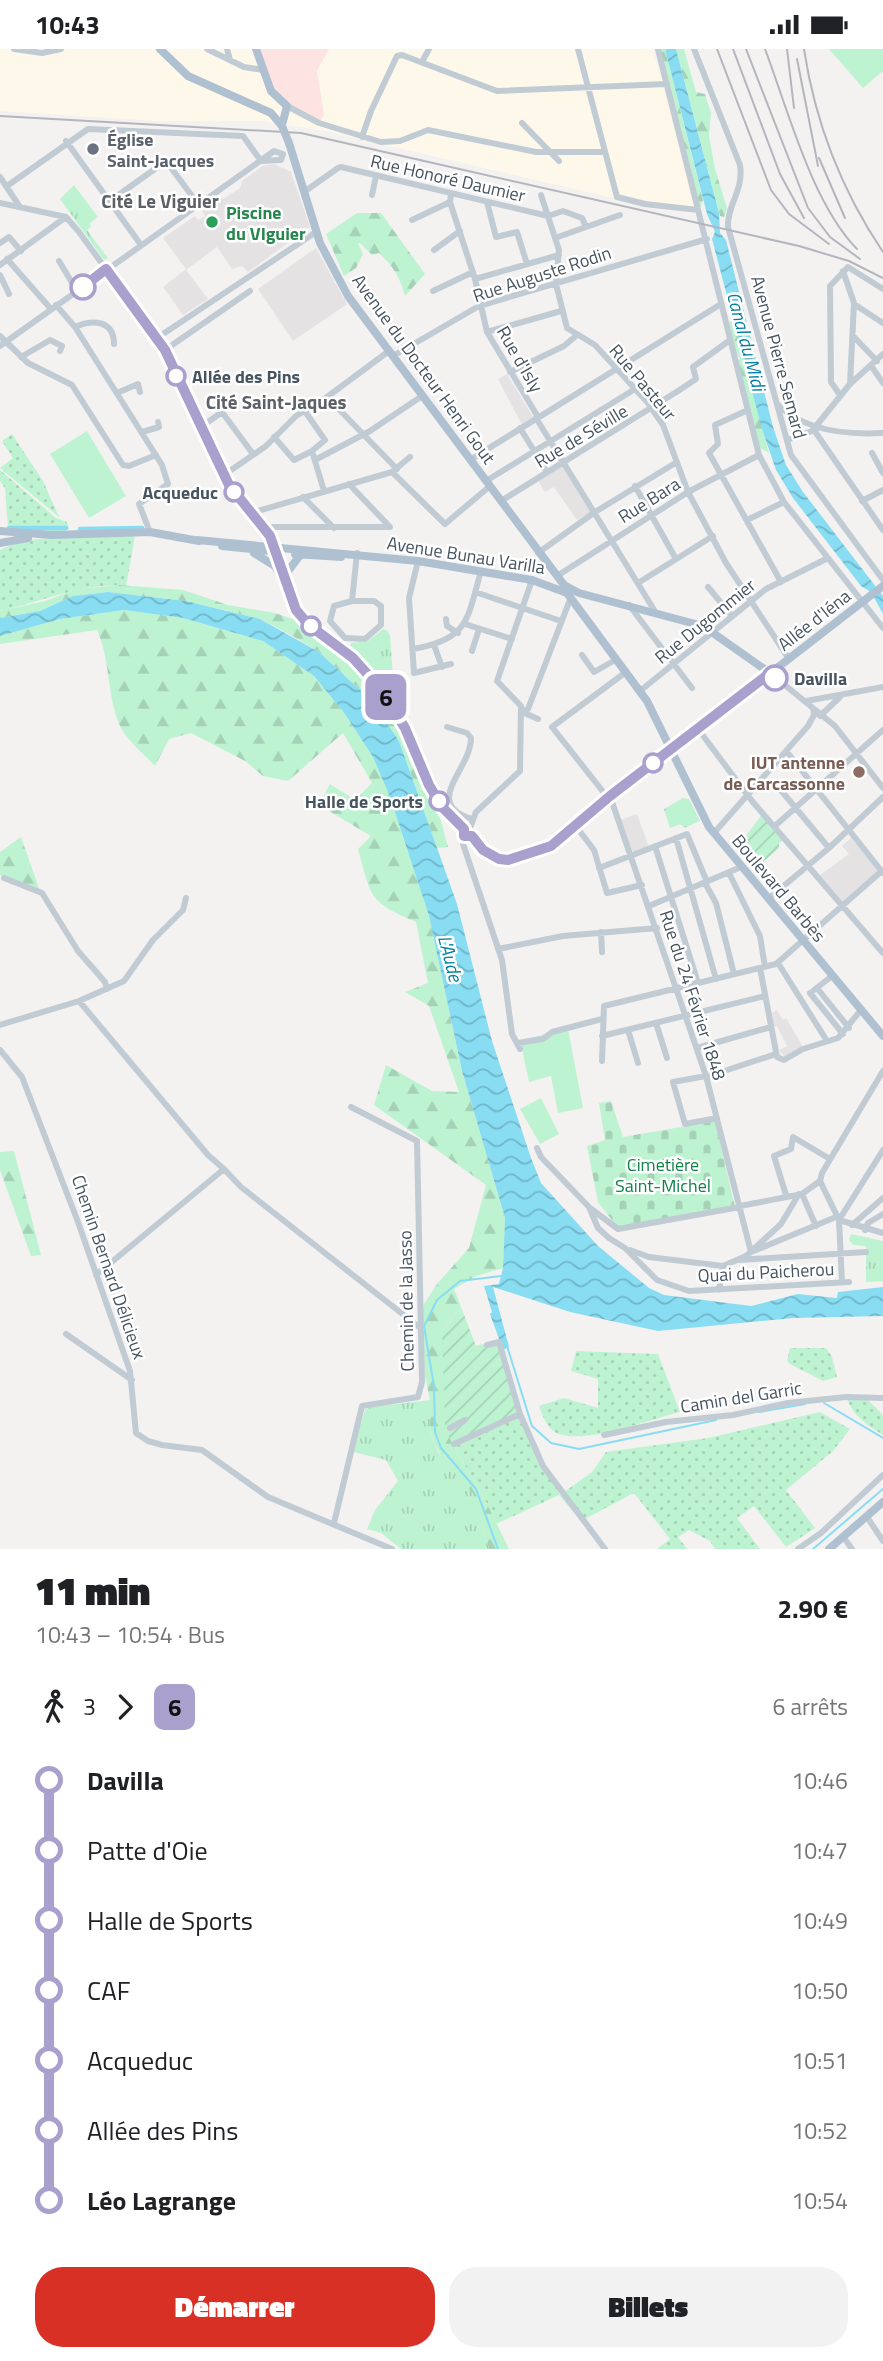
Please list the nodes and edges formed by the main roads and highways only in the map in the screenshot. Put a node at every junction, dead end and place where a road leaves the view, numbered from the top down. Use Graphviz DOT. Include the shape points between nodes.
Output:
graph roads {
  1 [pos="160,49"];
  2 [pos="256,49"];
  3 [pos="279,100"];
  4 [pos="279,118"];
  5 [pos="0,531"];
  6 [pos="51,535"];
  7 [pos="197,540"];
  8 [pos="0,543"];
  9 [pos="240,549"];
  10 [pos="274,549"];
  11 [pos="301,554"];
  12 [pos="357,555"];
  13 [pos="558,586"];
  14 [pos="883,586"];
  15 [pos="574,596"];
  16 [pos="770,673"];
  17 [pos="671,750"];
  18 [pos="883,1035"];
  19 [pos="883,1502"];
  20 [pos="829,1549"];
  1 -- 4 [label="main road" via="188,76"];
  2 -- 3 [label="main road" via="271,91"];
  3 -- 4 [label="main road" via="271,106"];
  3 -- 4 [label="main road" via="287,106"];
  4 -- 13 [label="main road, Avenue du Docteur Henri Gout, bridge" via="316,232 348,296 556,576"];
  5 -- 6 [label="main road"];
  6 -- 7 [label="main road, Avenue Bunau Varilla" via="150,532"];
  6 -- 8 [label="main road"];
  7 -- 9 [label="main road, Avenue Bunau Varilla"];
  7 -- 10 [label="main road, Avenue Bunau Varilla"];
  9 -- 10 [label="main road, Avenue Bunau Varilla"];
  9 -- 11 [label="main road" via="268,560 285,585 288,571"];
  10 -- 11 [label="main road, Avenue Bunau Varilla"];
  10 -- 12 [label="main road, Avenue Bunau Varilla"];
  11 -- 12 [label="main road, Avenue Bunau Varilla"];
  12 -- 13 [label="main road, Avenue Bunau Varilla"];
  13 -- 15 [label="main road, Avenue Bunau Varilla"];
  14 -- 16 [label="main road, Allée d'Iéna"];
  15 -- 16 [label="main road, Avenue Bunau Varilla" via="629,605 714,631"];
  15 -- 17 [label="main road" via="640,691"];
  16 -- 17 [label="main road, Allée d'Iéna"];
  17 -- 18 [label="main road, Boulevard Barbès" via="714,833"];
  19 -- 20 [label="main road"];
}
